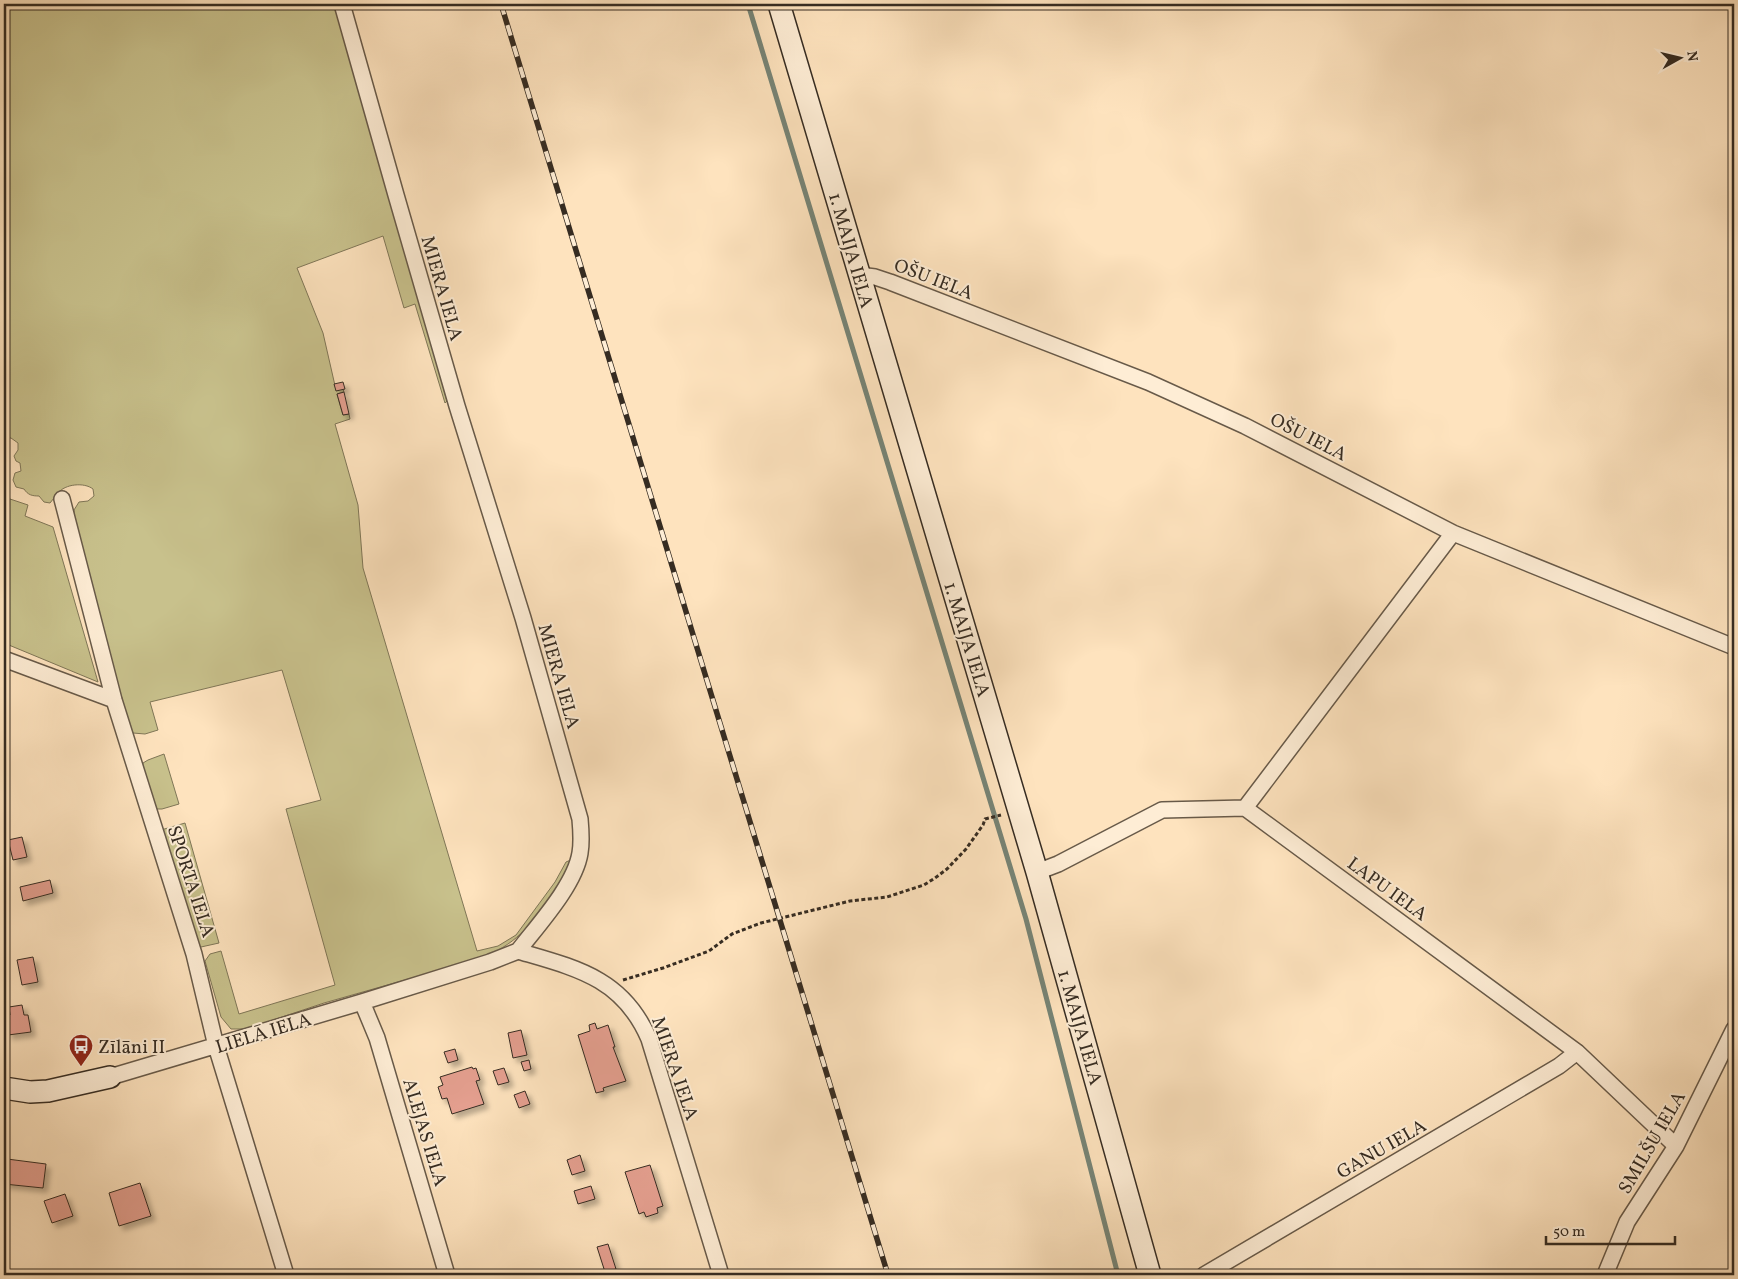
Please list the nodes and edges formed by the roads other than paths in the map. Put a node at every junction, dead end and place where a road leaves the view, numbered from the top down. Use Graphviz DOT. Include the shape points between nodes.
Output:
graph roads {
  1 [pos="342,4"];
  2 [pos="779,4"];
  3 [pos="859,275"];
  4 [pos="62,499"];
  5 [pos="1453,533"];
  6 [pos="1734,646"];
  7 [pos="4,659"];
  8 [pos="114,700"];
  9 [pos="1245,808"];
  10 [pos="1037,872"];
  11 [pos="518,951"];
  12 [pos="362,1002"];
  13 [pos="1734,1030"];
  14 [pos="216,1046"];
  15 [pos="1577,1052"];
  16 [pos="110,1076"];
  17 [pos="4,1088"];
  18 [pos="1676,1146"];
  19 [pos="286,1275"];
  20 [pos="447,1275"];
  21 [pos="721,1275"];
  22 [pos="1150,1275"];
  23 [pos="1204,1275"];
  24 [pos="1605,1275"];
  1 -- 11 [label="street, MIERA IELA" via="580,819 581,846 575,870"];
  2 -- 3 [label="street, 1. MAIJA IELA"];
  3 -- 5 [label="street, OŠU IELA" via="890,282 1148,382 1245,426"];
  3 -- 10 [label="street, 1. MAIJA IELA"];
  4 -- 8 [label="street, SPORTA IELA"];
  5 -- 6 [label="street, OŠU IELA"];
  5 -- 9 [label="street"];
  7 -- 8 [label="street"];
  8 -- 14 [label="street, SPORTA IELA" via="194,954"];
  9 -- 10 [label="street" via="1162,810"];
  9 -- 15 [label="street, LAPU IELA"];
  10 -- 22 [label="street, 1. MAIJA IELA"];
  11 -- 12 [label="street, LIELĀ IELA"];
  11 -- 21 [label="street, MIERA IELA" via="565,965 600,981 617,993 641,1021"];
  12 -- 14 [label="street, LIELĀ IELA"];
  12 -- 20 [label="street, ALEJAS IELA" via="377,1038"];
  13 -- 18 [label="street, SMILŠU IELA"];
  14 -- 16 [label="street, LIELĀ IELA"];
  14 -- 19 [label="street, SPORTA IELA"];
  15 -- 18 [label="street, LAPU IELA"];
  15 -- 23 [label="street, GANU IELA" via="1559,1066"];
  16 -- 17 [label="street, LIELĀ IELA" via="48,1092"];
  18 -- 24 [label="street, SMILŠU IELA" via="1627,1222"];
}
